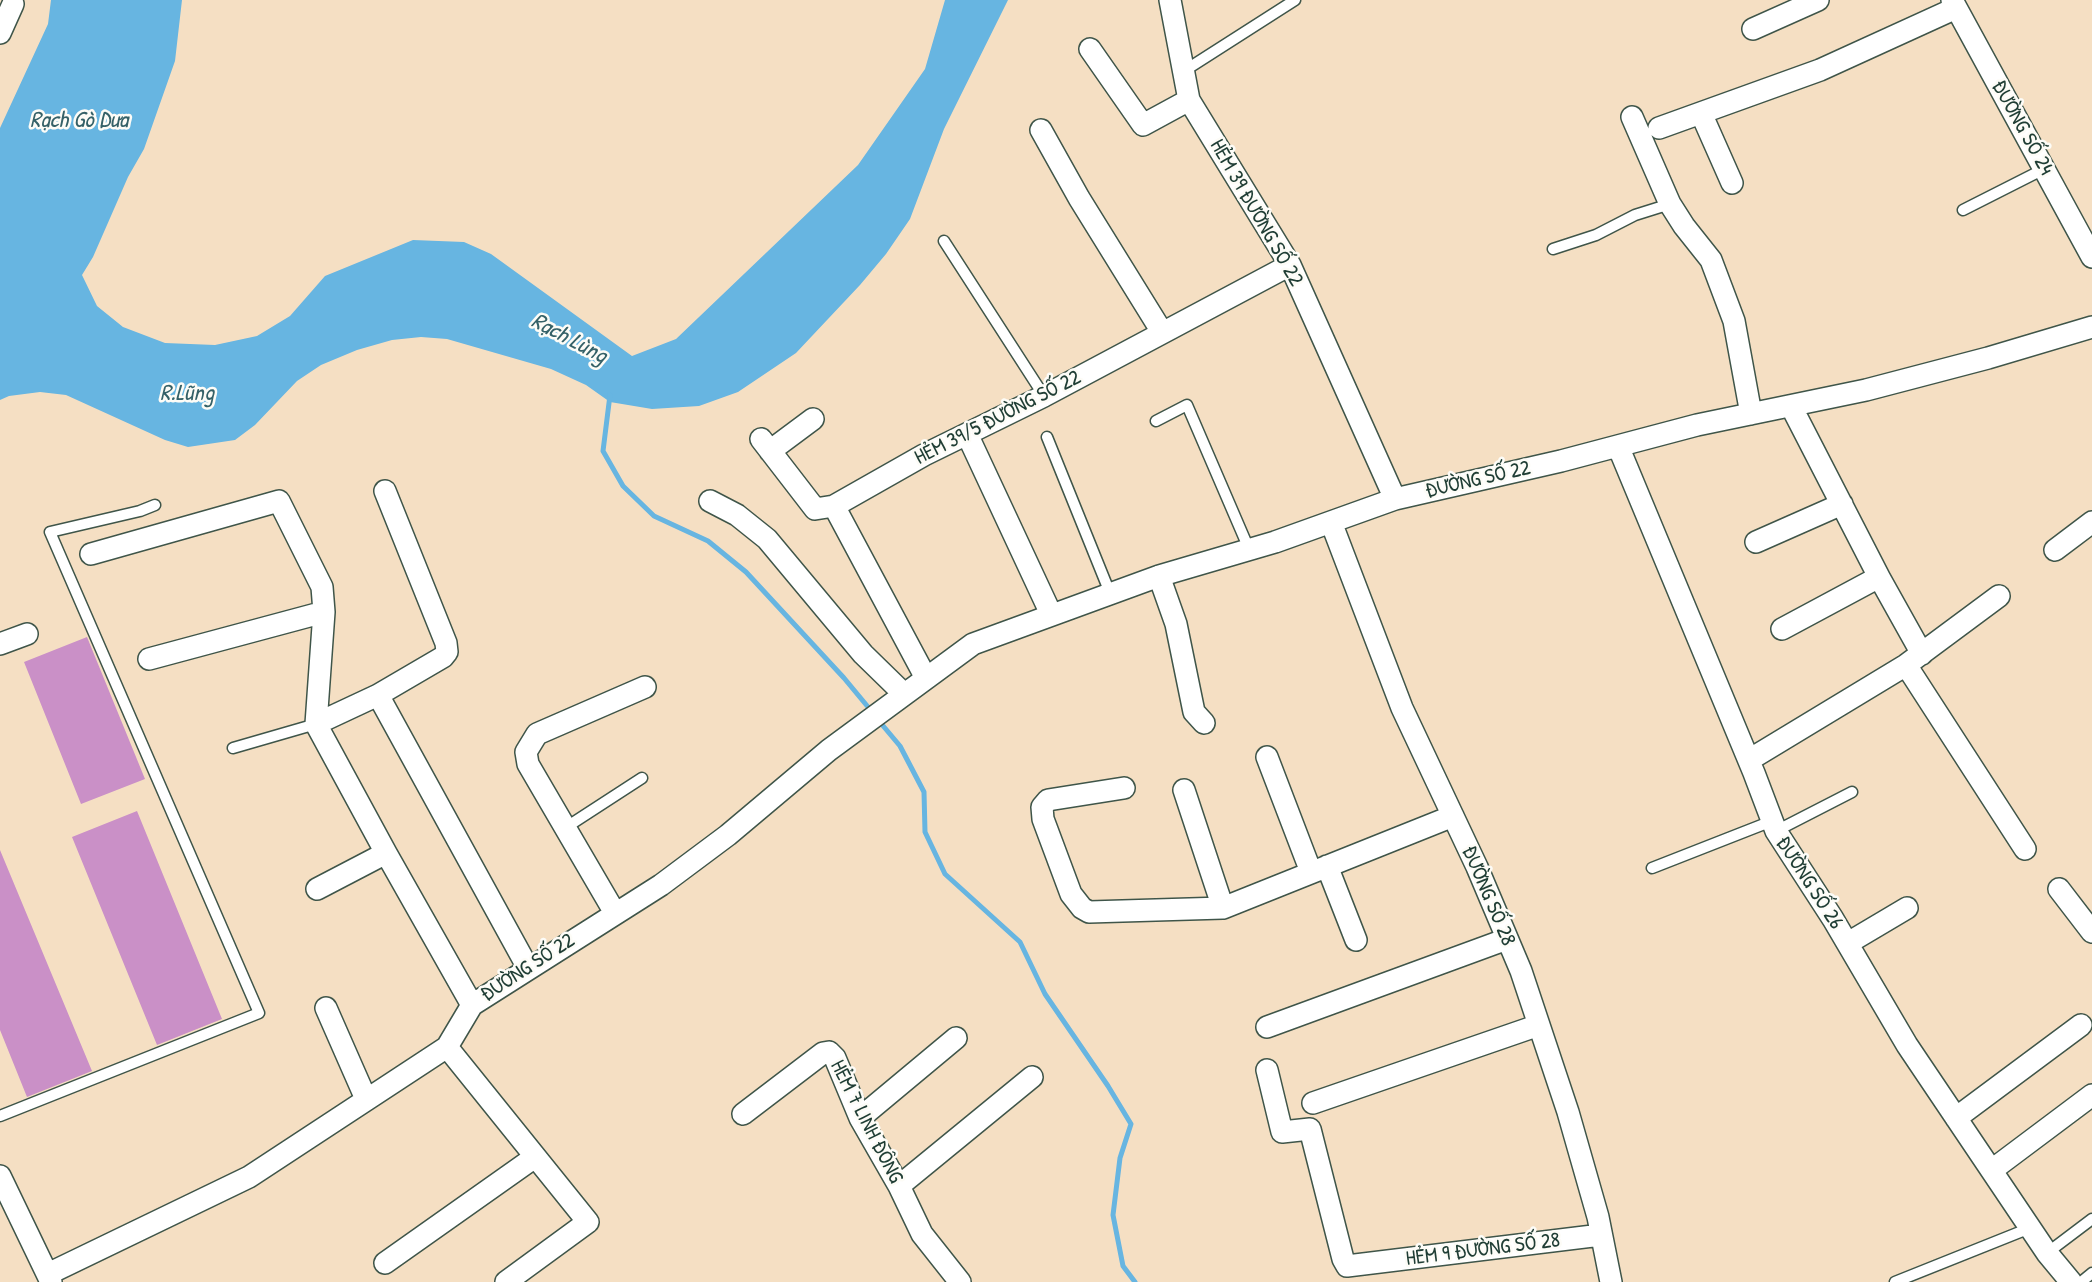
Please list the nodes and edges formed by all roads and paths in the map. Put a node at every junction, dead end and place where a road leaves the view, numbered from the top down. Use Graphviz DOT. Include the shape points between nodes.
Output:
graph roads {
  1 [pos="1170,0"];
  2 [pos="1295,0"];
  3 [pos="1818,0"];
  4 [pos="13,4"];
  5 [pos="1954,4"];
  6 [pos="1753,29"];
  7 [pos="0,33"];
  8 [pos="1090,48"];
  9 [pos="1184,72"];
  10 [pos="1189,100"];
  11 [pos="1701,113"];
  12 [pos="1632,117"];
  13 [pos="1659,128"];
  14 [pos="1041,130"];
  15 [pos="2044,169"];
  16 [pos="1732,183"];
  17 [pos="1670,204"];
  18 [pos="1963,210"];
  19 [pos="944,241"];
  20 [pos="1553,249"];
  21 [pos="2092,257"];
  22 [pos="1290,265"];
  23 [pos="2092,327"];
  24 [pos="1162,332"];
  25 [pos="1044,396"];
  26 [pos="1791,406"];
  27 [pos="1751,414"];
  28 [pos="813,419"];
  29 [pos="1156,421"];
  30 [pos="967,434"];
  31 [pos="1047,437"];
  32 [pos="1618,446"];
  33 [pos="385,491"];
  34 [pos="1395,499"];
  35 [pos="710,501"];
  36 [pos="1842,504"];
  37 [pos="155,505"];
  38 [pos="834,506"];
  39 [pos="1331,522"];
  40 [pos="2092,522"];
  41 [pos="1756,542"];
  42 [pos="1249,549"];
  43 [pos="2055,550"];
  44 [pos="91,554"];
  45 [pos="1159,576"];
  46 [pos="1879,577"];
  47 [pos="1110,593"];
  48 [pos="1999,596"];
  49 [pos="324,612"];
  50 [pos="1051,614"];
  51 [pos="1782,629"];
  52 [pos="27,634"];
  53 [pos="0,644"];
  54 [pos="149,659"];
  55 [pos="1914,660"];
  56 [pos="926,678"];
  57 [pos="645,687"];
  58 [pos="379,695"];
  59 [pos="897,698"];
  60 [pos="1205,723"];
  61 [pos="316,724"];
  62 [pos="233,748"];
  63 [pos="1266,757"];
  64 [pos="1749,760"];
  65 [pos="642,778"];
  66 [pos="1124,788"];
  67 [pos="1184,790"];
  68 [pos="1852,792"];
  69 [pos="1454,816"];
  70 [pos="1774,826"];
  71 [pos="565,828"];
  72 [pos="2025,849"];
  73 [pos="386,853"];
  74 [pos="1653,868"];
  75 [pos="1319,869"];
  76 [pos="317,889"];
  77 [pos="2059,889"];
  78 [pos="1223,908"];
  79 [pos="1907,908"];
  80 [pos="615,913"];
  81 [pos="2092,932"];
  82 [pos="1507,939"];
  83 [pos="1356,940"];
  84 [pos="1848,943"];
  85 [pos="528,968"];
  86 [pos="472,1005"];
  87 [pos="326,1009"];
  88 [pos="1539,1025"];
  89 [pos="2081,1026"];
  90 [pos="1267,1027"];
  91 [pos="956,1038"];
  92 [pos="447,1046"];
  93 [pos="1267,1070"];
  94 [pos="1032,1077"];
  95 [pos="2092,1094"];
  96 [pos="366,1100"];
  97 [pos="1314,1103"];
  98 [pos="743,1114"];
  99 [pos="0,1116"];
  100 [pos="860,1118"];
  101 [pos="1956,1118"];
  102 [pos="535,1157"];
  103 [pos="1992,1170"];
  104 [pos="0,1176"];
  105 [pos="899,1186"];
  106 [pos="2092,1219"];
  107 [pos="2030,1228"];
  108 [pos="1601,1235"];
  109 [pos="2047,1253"];
  110 [pos="385,1263"];
  111 [pos="2092,1273"];
  112 [pos="50,1278"];
  113 [pos="506,1282"];
  114 [pos="960,1282"];
  115 [pos="1611,1282"];
  116 [pos="1895,1282"];
  117 [pos="2071,1282"];
  118 [pos="2081,1282"];
  1 -- 9 [label="street, HẺM 39 ĐƯỜNG SỐ 22"];
  2 -- 9 [label="lane"];
  3 -- 6 [label="street"];
  4 -- 7 [label="street"];
  5 -- 11 [label="street" via="1877,46"];
  5 -- 15 [label="street, ĐƯỜNG SỐ 24"];
  8 -- 10 [label="street" via="1143,125"];
  9 -- 10 [label="street, HẺM 39 ĐƯỜNG SỐ 22"];
  10 -- 22 [label="street, HẺM 39 ĐƯỜNG SỐ 22"];
  11 -- 13 [label="street"];
  11 -- 16 [label="street"];
  12 -- 17 [label="street"];
  14 -- 24 [label="street"];
  15 -- 18 [label="lane"];
  15 -- 21 [label="street, ĐƯỜNG SỐ 24"];
  17 -- 20 [label="lane"];
  17 -- 27 [label="street" via="1711,260 1734,321"];
  19 -- 25 [label="lane"];
  22 -- 24 [label="street, HẺM 39/5 ĐƯỜNG SỐ 22"];
  22 -- 34 [label="street, HẺM 39 ĐƯỜNG SỐ 22"];
  23 -- 26 [label="street, ĐƯỜNG SỐ 22" via="1866,390"];
  24 -- 25 [label="street, HẺM 39/5 ĐƯỜNG SỐ 22"];
  25 -- 30 [label="street, HẺM 39/5 ĐƯỜNG SỐ 22"];
  26 -- 27 [label="street, ĐƯỜNG SỐ 22"];
  26 -- 36 [label="street"];
  27 -- 32 [label="street, ĐƯỜNG SỐ 22"];
  28 -- 38 [label="street" via="766,445 815,509"];
  29 -- 42 [label="lane" via="1187,405"];
  30 -- 38 [label="street, HẺM 39/5 ĐƯỜNG SỐ 22"];
  30 -- 50 [label="street"];
  31 -- 47 [label="lane"];
  32 -- 34 [label="street, ĐƯỜNG SỐ 22"];
  32 -- 64 [label="street, ĐƯỜNG SỐ 26"];
  33 -- 58 [label="street" via="447,650 443,657"];
  34 -- 39 [label="street, ĐƯỜNG SỐ 22"];
  35 -- 59 [label="street" via="767,539"];
  36 -- 41 [label="street"];
  36 -- 46 [label="street"];
  37 -- 99 [label="lane" via="50,532 259,1013"];
  38 -- 56 [label="street"];
  39 -- 42 [label="street, ĐƯỜNG SỐ 22"];
  39 -- 69 [label="street, ĐƯỜNG SỐ 28" via="1402,708"];
  40 -- 43 [label="street"];
  42 -- 45 [label="street, ĐƯỜNG SỐ 22"];
  44 -- 49 [label="street" via="279,501 322,587"];
  45 -- 47 [label="street, ĐƯỜNG SỐ 22"];
  45 -- 60 [label="street" via="1176,624 1194,712"];
  46 -- 51 [label="street"];
  46 -- 55 [label="street"];
  47 -- 50 [label="street, ĐƯỜNG SỐ 22"];
  48 -- 55 [label="street"];
  49 -- 54 [label="street"];
  49 -- 61 [label="street"];
  50 -- 56 [label="street, ĐƯỜNG SỐ 22" via="973,643"];
  52 -- 53 [label="street"];
  55 -- 64 [label="street"];
  55 -- 72 [label="street"];
  56 -- 59 [label="street, ĐƯỜNG SỐ 22"];
  57 -- 71 [label="street" via="537,734 527,747 528,764"];
  58 -- 61 [label="street"];
  58 -- 85 [label="street"];
  59 -- 80 [label="street, ĐƯỜNG SỐ 22" via="728,835"];
  61 -- 62 [label="lane"];
  61 -- 73 [label="street"];
  63 -- 75 [label="street"];
  64 -- 70 [label="street, ĐƯỜNG SỐ 26"];
  65 -- 71 [label="lane"];
  66 -- 78 [label="street" via="1048,800 1042,807 1071,894 1082,908 1089,912"];
  67 -- 78 [label="street"];
  68 -- 70 [label="lane"];
  69 -- 75 [label="street"];
  69 -- 82 [label="street, ĐƯỜNG SỐ 28"];
  70 -- 74 [label="lane"];
  70 -- 84 [label="street, ĐƯỜNG SỐ 26"];
  71 -- 80 [label="street"];
  73 -- 76 [label="street"];
  73 -- 86 [label="street"];
  75 -- 78 [label="street"];
  75 -- 83 [label="street"];
  77 -- 81 [label="street"];
  79 -- 84 [label="street"];
  80 -- 85 [label="street, ĐƯỜNG SỐ 22"];
  82 -- 88 [label="street, ĐƯỜNG SỐ 28"];
  82 -- 90 [label="street"];
  84 -- 101 [label="street, ĐƯỜNG SỐ 26"];
  85 -- 86 [label="street, ĐƯỜNG SỐ 22"];
  86 -- 92 [label="street, ĐƯỜNG SỐ 22"];
  87 -- 96 [label="street"];
  88 -- 97 [label="street"];
  88 -- 108 [label="street, ĐƯỜNG SỐ 28"];
  89 -- 101 [label="street"];
  91 -- 100 [label="street"];
  92 -- 96 [label="street, ĐƯỜNG SỐ 22"];
  92 -- 102 [label="street"];
  93 -- 108 [label="street, HẺM 9 ĐƯỜNG SỐ 28" via="1282,1132 1310,1129 1347,1266"];
  94 -- 105 [label="street"];
  95 -- 103 [label="street"];
  96 -- 112 [label="street, ĐƯỜNG SỐ 22" via="249,1177"];
  98 -- 100 [label="street, HẺM 7 LINH ĐÔNG" via="829,1052"];
  100 -- 105 [label="street, HẺM 7 LINH ĐÔNG"];
  101 -- 103 [label="street, ĐƯỜNG SỐ 26"];
  102 -- 110 [label="street"];
  102 -- 113 [label="street" via="588,1222"];
  103 -- 107 [label="street, ĐƯỜNG SỐ 26"];
  104 -- 112 [label="street"];
  105 -- 114 [label="street, HẺM 7 LINH ĐÔNG" via="922,1234"];
  106 -- 109 [label="lane"];
  107 -- 109 [label="street, ĐƯỜNG SỐ 26"];
  107 -- 116 [label="lane"];
  108 -- 115 [label="street, ĐƯỜNG SỐ 28"];
  109 -- 117 [label="street, ĐƯỜNG SỐ 26"];
  111 -- 118 [label="lane"];
}
